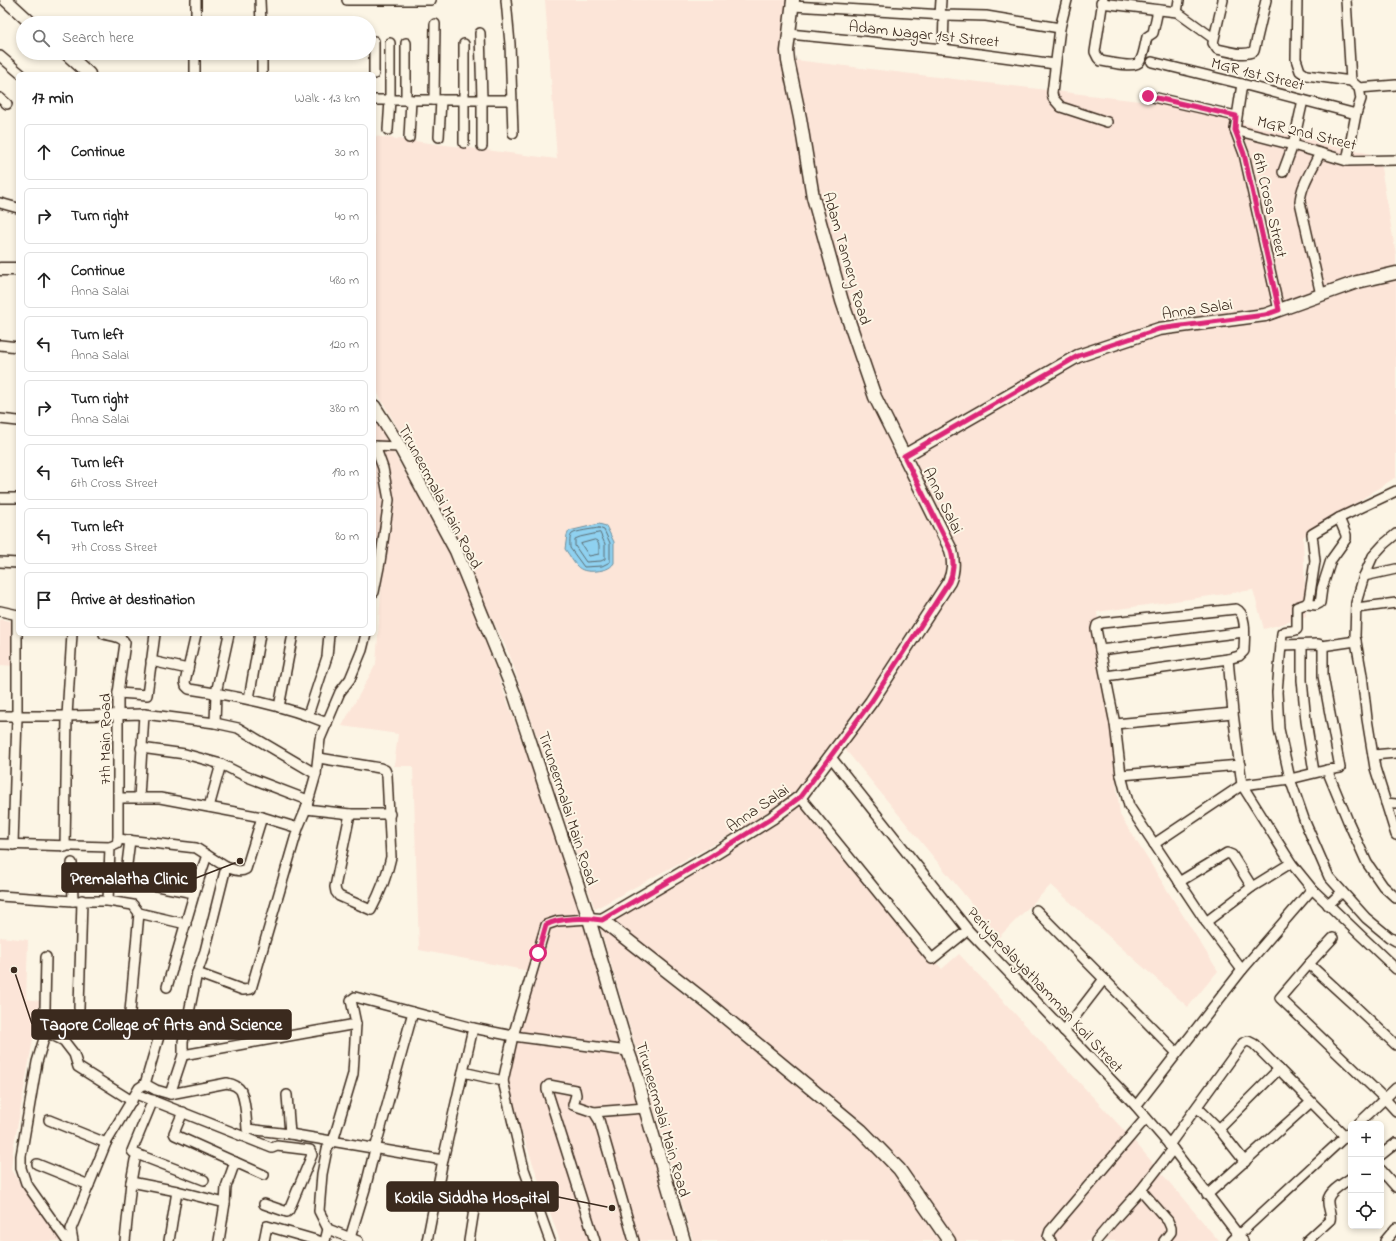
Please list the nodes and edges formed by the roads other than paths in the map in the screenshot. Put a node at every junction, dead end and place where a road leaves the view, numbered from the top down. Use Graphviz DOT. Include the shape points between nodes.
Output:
graph roads {
  1 [pos="6,0"];
  2 [pos="196,0"];
  3 [pos="260,0"];
  4 [pos="347,0"];
  5 [pos="431,0"];
  6 [pos="506,0"];
  7 [pos="941,0"];
  8 [pos="1067,0"];
  9 [pos="1179,0"];
  10 [pos="1223,0"];
  11 [pos="1266,0"];
  12 [pos="1297,0"];
  13 [pos="1346,0"];
  14 [pos="1102,2"];
  15 [pos="793,3"];
  16 [pos="1158,10"];
  17 [pos="1177,12"];
  18 [pos="942,15"];
  19 [pos="23,16"];
  20 [pos="196,16"];
  21 [pos="261,16"];
  22 [pos="435,24"];
  23 [pos="1060,28"];
  24 [pos="480,33"];
  25 [pos="789,34"];
  26 [pos="1213,38"];
  27 [pos="406,42"];
  28 [pos="390,43"];
  29 [pos="464,44"];
  30 [pos="943,49"];
  31 [pos="0,56"];
  32 [pos="74,60"];
  33 [pos="196,60"];
  34 [pos="262,60"];
  35 [pos="374,60"];
  36 [pos="1152,62"];
  37 [pos="1055,64"];
  38 [pos="19,72"];
  39 [pos="87,72"];
  40 [pos="195,72"];
  41 [pos="262,72"];
  42 [pos="374,72"];
  43 [pos="1351,81"];
  44 [pos="1242,84"];
  45 [pos="1396,85"];
  46 [pos="1359,88"];
  47 [pos="1148,96"];
  48 [pos="464,99"];
  49 [pos="482,99"];
  50 [pos="376,100"];
  51 [pos="390,100"];
  52 [pos="408,100"];
  53 [pos="437,100"];
  54 [pos="511,100"];
  55 [pos="1303,100"];
  56 [pos="1356,114"];
  57 [pos="1236,116"];
  58 [pos="1107,122"];
  59 [pos="388,130"];
  60 [pos="1235,130"];
  61 [pos="513,133"];
  62 [pos="439,137"];
  63 [pos="410,138"];
  64 [pos="464,143"];
  65 [pos="1292,145"];
  66 [pos="482,146"];
  67 [pos="1320,153"];
  68 [pos="1396,160"];
  69 [pos="1347,161"];
  70 [pos="1283,172"];
  71 [pos="0,203"];
  72 [pos="16,207"];
  73 [pos="0,268"];
  74 [pos="16,269"];
  75 [pos="1396,273"];
  76 [pos="1321,295"];
  77 [pos="1279,310"];
  78 [pos="0,346"];
  79 [pos="16,347"];
  80 [pos="376,409"];
  81 [pos="0,420"];
  82 [pos="16,421"];
  83 [pos="376,446"];
  84 [pos="400,447"];
  85 [pos="376,451"];
  86 [pos="904,456"];
  87 [pos="1396,491"];
  88 [pos="0,498"];
  89 [pos="16,498"];
  90 [pos="1339,518"];
  91 [pos="1396,534"];
  92 [pos="0,562"];
  93 [pos="16,563"];
  94 [pos="1396,569"];
  95 [pos="1364,576"];
  96 [pos="376,582"];
  97 [pos="1396,603"];
  98 [pos="1306,604"];
  99 [pos="1356,608"];
  100 [pos="0,611"];
  101 [pos="16,615"];
  102 [pos="1244,632"];
  103 [pos="17,636"];
  104 [pos="72,636"];
  105 [pos="113,636"];
  106 [pos="155,636"];
  107 [pos="196,636"];
  108 [pos="229,636"];
  109 [pos="260,636"];
  110 [pos="293,636"];
  111 [pos="329,636"];
  112 [pos="366,636"];
  113 [pos="1356,641"];
  114 [pos="1281,645"];
  115 [pos="1302,645"];
  116 [pos="1322,646"];
  117 [pos="1100,650"];
  118 [pos="1228,659"];
  119 [pos="151,661"];
  120 [pos="188,669"];
  121 [pos="1106,676"];
  122 [pos="118,692"];
  123 [pos="216,693"];
  124 [pos="249,699"];
  125 [pos="279,707"];
  126 [pos="1233,713"];
  127 [pos="144,714"];
  128 [pos="118,715"];
  129 [pos="308,715"];
  130 [pos="0,716"];
  131 [pos="67,716"];
  132 [pos="16,717"];
  133 [pos="215,722"];
  134 [pos="327,723"];
  135 [pos="1116,724"];
  136 [pos="141,748"];
  137 [pos="1396,753"];
  138 [pos="1373,755"];
  139 [pos="830,756"];
  140 [pos="318,758"];
  141 [pos="221,764"];
  142 [pos="1240,765"];
  143 [pos="1327,770"];
  144 [pos="1314,772"];
  145 [pos="316,774"];
  146 [pos="1121,775"];
  147 [pos="1290,779"];
  148 [pos="1242,785"];
  149 [pos="800,797"];
  150 [pos="119,798"];
  151 [pos="140,798"];
  152 [pos="1386,803"];
  153 [pos="307,804"];
  154 [pos="1396,804"];
  155 [pos="209,807"];
  156 [pos="350,814"];
  157 [pos="390,814"];
  158 [pos="262,817"];
  159 [pos="298,828"];
  160 [pos="1396,835"];
  161 [pos="118,839"];
  162 [pos="130,840"];
  163 [pos="0,844"];
  164 [pos="13,844"];
  165 [pos="1154,844"];
  166 [pos="65,846"];
  167 [pos="110,847"];
  168 [pos="207,855"];
  169 [pos="72,863"];
  170 [pos="1291,863"];
  171 [pos="226,867"];
  172 [pos="125,880"];
  173 [pos="109,881"];
  174 [pos="1179,882"];
  175 [pos="1252,887"];
  176 [pos="1312,889"];
  177 [pos="1342,892"];
  178 [pos="194,893"];
  179 [pos="0,896"];
  180 [pos="1396,898"];
  181 [pos="108,900"];
  182 [pos="78,901"];
  183 [pos="1328,905"];
  184 [pos="1036,910"];
  185 [pos="139,912"];
  186 [pos="589,919"];
  187 [pos="602,920"];
  188 [pos="1206,922"];
  189 [pos="186,924"];
  190 [pos="968,930"];
  191 [pos="1333,938"];
  192 [pos="1396,940"];
  193 [pos="46,957"];
  194 [pos="1309,964"];
  195 [pos="1396,969"];
  196 [pos="1242,970"];
  197 [pos="197,973"];
  198 [pos="1104,979"];
  199 [pos="167,987"];
  200 [pos="78,1008"];
  201 [pos="130,1012"];
  202 [pos="413,1012"];
  203 [pos="356,1024"];
  204 [pos="162,1026"];
  205 [pos="473,1028"];
  206 [pos="1064,1031"];
  207 [pos="46,1032"];
  208 [pos="514,1036"];
  209 [pos="1396,1045"];
  210 [pos="628,1051"];
  211 [pos="1177,1052"];
  212 [pos="183,1055"];
  213 [pos="1279,1069"];
  214 [pos="463,1072"];
  215 [pos="502,1081"];
  216 [pos="145,1084"];
  217 [pos="1396,1088"];
  218 [pos="170,1094"];
  219 [pos="287,1095"];
  220 [pos="134,1097"];
  221 [pos="1385,1099"];
  222 [pos="153,1100"];
  223 [pos="1311,1102"];
  224 [pos="1136,1106"];
  225 [pos="1197,1107"];
  226 [pos="645,1108"];
  227 [pos="1396,1111"];
  228 [pos="183,1112"];
  229 [pos="594,1112"];
  230 [pos="1146,1118"];
  231 [pos="49,1120"];
  232 [pos="1361,1121"];
  233 [pos="1220,1129"];
  234 [pos="1348,1133"];
  235 [pos="290,1134"];
  236 [pos="332,1142"];
  237 [pos="106,1143"];
  238 [pos="1396,1143"];
  239 [pos="1171,1147"];
  240 [pos="375,1149"];
  241 [pos="1384,1153"];
  242 [pos="135,1160"];
  243 [pos="443,1160"];
  244 [pos="235,1162"];
  245 [pos="1245,1162"];
  246 [pos="37,1164"];
  247 [pos="1384,1173"];
  248 [pos="264,1175"];
  249 [pos="204,1180"];
  250 [pos="1348,1180"];
  251 [pos="131,1182"];
  252 [pos="89,1185"];
  253 [pos="1396,1187"];
  254 [pos="1141,1190"];
  255 [pos="176,1191"];
  256 [pos="477,1191"];
  257 [pos="1207,1195"];
  258 [pos="225,1204"];
  259 [pos="264,1204"];
  260 [pos="1396,1228"];
  261 [pos="328,1229"];
  262 [pos="1238,1239"];
  263 [pos="354,1240"];
  264 [pos="67,1241"];
  265 [pos="73,1241"];
  266 [pos="125,1241"];
  267 [pos="169,1241"];
  268 [pos="218,1241"];
  269 [pos="264,1241"];
  270 [pos="319,1241"];
  271 [pos="325,1241"];
  272 [pos="427,1241"];
  273 [pos="469,1241"];
  274 [pos="550,1241"];
  275 [pos="595,1241"];
  276 [pos="634,1241"];
  277 [pos="684,1241"];
  278 [pos="949,1241"];
  279 [pos="1051,1241"];
  280 [pos="1096,1241"];
  281 [pos="1164,1241"];
  282 [pos="1307,1241"];
  283 [pos="1385,1241"];
  1 -- 19 [label="street"];
  2 -- 20 [label="street"];
  3 -- 21 [label="street"];
  4 -- 5 [label="street"];
  6 -- 54 [label="street"];
  7 -- 18 [label="street"];
  8 -- 23 [label="street"];
  9 -- 17 [label="street"];
  10 -- 26 [label="street"];
  11 -- 26 [label="street" via="1254,51 1241,54 1217,50"];
  12 -- 43 [label="street" via="1296,60 1300,71 1306,75"];
  13 -- 43 [label="street"];
  14 -- 16 [label="street"];
  14 -- 16 [label="street" via="1095,52 1101,60 1133,65 1141,60 1147,37 1153,34"];
  15 -- 18 [label="street"];
  15 -- 25 [label="street, Adam Tannery Road"];
  16 -- 17 [label="street"];
  17 -- 26 [label="street"];
  18 -- 23 [label="street" via="986,16"];
  18 -- 30 [label="street"];
  22 -- 53 [label="street"];
  23 -- 37 [label="street"];
  24 -- 49 [label="street"];
  25 -- 30 [label="street, Adam Nagar 1st Street"];
  25 -- 86 [label="street, Adam Tannery Road" via="788,61 813,196 842,301 875,397"];
  27 -- 52 [label="street"];
  28 -- 51 [label="street"];
  29 -- 48 [label="street"];
  30 -- 37 [label="street, Adam Nagar 1st Street"];
  31 -- 38 [label="street"];
  32 -- 39 [label="street"];
  33 -- 40 [label="street"];
  34 -- 41 [label="street"];
  35 -- 42 [label="street"];
  36 -- 44 [label="street, MGR 1st Street"];
  37 -- 58 [label="street" via="1052,93 1055,102"];
  43 -- 46 [label="street"];
  44 -- 55 [label="street, MGR 1st Street"];
  44 -- 57 [label="street, 6th Cross Street"];
  45 -- 46 [label="street"];
  46 -- 56 [label="street" via="1361,99"];
  47 -- 57 [label="street"];
  48 -- 49 [label="street"];
  48 -- 53 [label="street"];
  48 -- 64 [label="street"];
  49 -- 54 [label="street"];
  49 -- 66 [label="street"];
  50 -- 51 [label="street"];
  51 -- 52 [label="street"];
  51 -- 59 [label="street"];
  52 -- 53 [label="street"];
  52 -- 63 [label="street"];
  53 -- 62 [label="street"];
  54 -- 61 [label="street"];
  55 -- 56 [label="street, MGR 1st Street"];
  55 -- 65 [label="street"];
  56 -- 69 [label="street"];
  57 -- 60 [label="street, 6th Cross Street"];
  60 -- 65 [label="street, MGR 2nd Street"];
  60 -- 77 [label="street, 6th Cross Street" via="1244,154"];
  65 -- 67 [label="street, MGR 2nd Street"];
  65 -- 70 [label="street"];
  67 -- 69 [label="street, MGR 2nd Street"];
  67 -- 76 [label="street" via="1306,182 1300,202"];
  68 -- 69 [label="street, MGR 2nd Street"];
  71 -- 72 [label="street"];
  73 -- 74 [label="street"];
  75 -- 76 [label="street, Anna Salai" via="1357,282"];
  76 -- 77 [label="street, Anna Salai"];
  77 -- 86 [label="street, Anna Salai" via="1265,315 1159,329 1078,356"];
  78 -- 79 [label="street"];
  80 -- 84 [label="street, Tiruneermalai Main Road"];
  81 -- 82 [label="street"];
  83 -- 84 [label="street"];
  84 -- 186 [label="street, Tiruneermalai Main Road" via="456,551 514,693"];
  85 -- 96 [label="street" via="383,468 389,500"];
  86 -- 139 [label="street, Anna Salai" via="951,550 954,560 953,571 949,582 871,702"];
  87 -- 90 [label="street"];
  88 -- 89 [label="street"];
  90 -- 98 [label="street" via="1312,534 1315,561 1309,600"];
  90 -- 98 [label="street" via="1346,535 1345,541 1331,560 1320,603"];
  91 -- 95 [label="street" via="1373,556"];
  92 -- 93 [label="street"];
  94 -- 95 [label="street"];
  95 -- 99 [label="street"];
  97 -- 99 [label="street"];
  98 -- 114 [label="street" via="1297,607 1298,629 1283,632"];
  99 -- 113 [label="street"];
  100 -- 101 [label="street"];
  102 -- 117 [label="street"];
  102 -- 117 [label="street" via="1243,615 1236,609 1102,623 1096,626"];
  102 -- 118 [label="street" via="1243,654"];
  103 -- 132 [label="street"];
  104 -- 131 [label="street"];
  105 -- 122 [label="street, 7th Main Road" via="124,640 125,643"];
  106 -- 119 [label="street"];
  107 -- 120 [label="street"];
  108 -- 123 [label="street"];
  109 -- 124 [label="street"];
  110 -- 125 [label="street"];
  111 -- 129 [label="street" via="327,657"];
  112 -- 134 [label="street" via="350,679 340,692"];
  113 -- 116 [label="street"];
  113 -- 138 [label="street"];
  114 -- 115 [label="street"];
  114 -- 147 [label="street" via="1277,692 1279,729"];
  115 -- 116 [label="street"];
  115 -- 144 [label="street" via="1302,680"];
  116 -- 143 [label="street" via="1323,676 1344,767"];
  117 -- 121 [label="street"];
  118 -- 121 [label="street"];
  118 -- 126 [label="street"];
  119 -- 120 [label="street"];
  119 -- 122 [label="street" via="147,695"];
  120 -- 123 [label="street" via="185,682 189,689"];
  121 -- 135 [label="street"];
  122 -- 128 [label="street, 7th Main Road"];
  123 -- 124 [label="street"];
  123 -- 133 [label="street"];
  124 -- 125 [label="street"];
  125 -- 129 [label="street"];
  126 -- 135 [label="street"];
  126 -- 142 [label="street"];
  127 -- 128 [label="street"];
  127 -- 133 [label="street"];
  127 -- 136 [label="street"];
  128 -- 131 [label="street"];
  128 -- 150 [label="street, 7th Main Road"];
  129 -- 134 [label="street"];
  130 -- 132 [label="street"];
  131 -- 132 [label="street"];
  131 -- 166 [label="street"];
  132 -- 164 [label="street"];
  133 -- 145 [label="street" via="238,728"];
  134 -- 140 [label="street" via="320,740"];
  135 -- 146 [label="street"];
  136 -- 141 [label="street" via="185,754"];
  136 -- 151 [label="street"];
  137 -- 138 [label="street"];
  138 -- 152 [label="street"];
  139 -- 149 [label="street, Anna Salai"];
  139 -- 190 [label="street, Periyapalayathamman Koil Street"];
  140 -- 145 [label="street"];
  140 -- 157 [label="street" via="385,770 388,775"];
  141 -- 153 [label="street"];
  141 -- 155 [label="street"];
  142 -- 146 [label="street"];
  142 -- 148 [label="street"];
  143 -- 144 [label="street"];
  143 -- 180 [label="street" via="1367,863 1382,886"];
  144 -- 147 [label="street"];
  145 -- 153 [label="street"];
  146 -- 165 [label="street" via="1129,806"];
  147 -- 148 [label="street"];
  147 -- 177 [label="street" via="1326,871"];
  148 -- 165 [label="street"];
  148 -- 170 [label="street"];
  149 -- 187 [label="street, Anna Salai" via="772,818 708,858"];
  149 -- 190 [label="street" via="932,959"];
  150 -- 151 [label="street"];
  150 -- 161 [label="street, 7th Main Road"];
  151 -- 155 [label="street" via="160,798"];
  152 -- 154 [label="street"];
  152 -- 160 [label="street"];
  153 -- 156 [label="street"];
  153 -- 159 [label="street"];
  155 -- 158 [label="street"];
  156 -- 157 [label="street"];
  156 -- 157 [label="street" via="336,892 339,896 371,910 389,869"];
  158 -- 159 [label="street"];
  158 -- 171 [label="street" via="246,869 238,871"];
  159 -- 197 [label="street" via="251,988 243,990"];
  161 -- 162 [label="street"];
  161 -- 167 [label="street" via="117,844"];
  162 -- 168 [label="street" via="196,848"];
  162 -- 172 [label="street"];
  163 -- 164 [label="street"];
  164 -- 166 [label="street"];
  165 -- 174 [label="street"];
  166 -- 167 [label="street"];
  167 -- 173 [label="street"];
  168 -- 171 [label="street"];
  168 -- 178 [label="street"];
  169 -- 182 [label="street"];
  170 -- 175 [label="street"];
  170 -- 176 [label="street"];
  171 -- 197 [label="street"];
  172 -- 173 [label="street"];
  172 -- 178 [label="street"];
  173 -- 181 [label="street"];
  174 -- 175 [label="street" via="1228,854 1232,856"];
  174 -- 188 [label="street"];
  175 -- 188 [label="street"];
  176 -- 183 [label="street"];
  176 -- 196 [label="street"];
  177 -- 183 [label="street"];
  177 -- 192 [label="street" via="1366,918"];
  178 -- 189 [label="street"];
  179 -- 182 [label="street"];
  181 -- 182 [label="street"];
  181 -- 185 [label="street" via="133,905"];
  182 -- 200 [label="street"];
  183 -- 195 [label="street"];
  184 -- 198 [label="street"];
  185 -- 189 [label="street"];
  185 -- 201 [label="street"];
  186 -- 187 [label="street"];
  186 -- 208 [label="street" via="558,921 546,925"];
  186 -- 210 [label="street, Tiruneermalai Main Road"];
  187 -- 278 [label="street" via="709,1004 861,1130 899,1168"];
  188 -- 196 [label="street"];
  189 -- 199 [label="street"];
  190 -- 206 [label="street, Periyapalayathamman Koil Street"];
  191 -- 194 [label="street"];
  193 -- 207 [label="street"];
  194 -- 209 [label="street"];
  194 -- 221 [label="street" via="1280,998"];
  196 -- 211 [label="street"];
  197 -- 212 [label="street" via="183,1042"];
  198 -- 206 [label="street"];
  198 -- 211 [label="street"];
  202 -- 203 [label="street" via="356,996 351,1000"];
  202 -- 205 [label="street"];
  202 -- 240 [label="street"];
  203 -- 212 [label="street"];
  203 -- 236 [label="street" via="353,1074"];
  204 -- 216 [label="street"];
  205 -- 208 [label="street"];
  205 -- 214 [label="street"];
  206 -- 224 [label="street, Periyapalayathamman Koil Street"];
  207 -- 220 [label="street" via="64,1041 74,1054 78,1066"];
  207 -- 264 [label="street" via="37,1062 21,1168 26,1183"];
  208 -- 210 [label="street"];
  208 -- 215 [label="street"];
  210 -- 226 [label="street, Tiruneermalai Main Road"];
  211 -- 224 [label="street"];
  212 -- 218 [label="street"];
  213 -- 223 [label="street"];
  213 -- 225 [label="street" via="1254,1044 1248,1041 1243,1043"];
  213 -- 233 [label="street"];
  214 -- 215 [label="street"];
  214 -- 243 [label="street"];
  215 -- 274 [label="street" via="524,1169"];
  216 -- 218 [label="street"];
  216 -- 220 [label="street"];
  217 -- 221 [label="street"];
  218 -- 235 [label="street" via="216,1084 235,1085 240,1090 244,1104 247,1129"];
  219 -- 235 [label="street"];
  220 -- 222 [label="street"];
  220 -- 237 [label="street"];
  221 -- 227 [label="street"];
  221 -- 232 [label="street"];
  222 -- 228 [label="street"];
  222 -- 249 [label="street" via="132,1151"];
  223 -- 234 [label="street"];
  223 -- 245 [label="street"];
  224 -- 230 [label="street, Periyapalayathamman Koil Street"];
  225 -- 233 [label="street"];
  225 -- 239 [label="street"];
  226 -- 229 [label="street"];
  226 -- 277 [label="street, Tiruneermalai Main Road"];
  228 -- 244 [label="street" via="175,1135"];
  228 -- 259 [label="street" via="272,1148 276,1146 310,1150 312,1155 289,1210 286,1212"];
  229 -- 275 [label="street" via="573,1105 575,1090 552,1085 547,1087"];
  229 -- 276 [label="street" via="599,1120"];
  230 -- 239 [label="street, Periyapalayathamman Koil Street"];
  230 -- 279 [label="street" via="1050,1231 1048,1237"];
  231 -- 237 [label="street"];
  233 -- 245 [label="street"];
  234 -- 262 [label="street"];
  235 -- 236 [label="street"];
  236 -- 240 [label="street"];
  236 -- 261 [label="street" via="327,1149 322,1174 319,1210"];
  237 -- 252 [label="street"];
  238 -- 241 [label="street"];
  239 -- 254 [label="street"];
  239 -- 257 [label="street, Periyapalayathamman Koil Street"];
  240 -- 243 [label="street"];
  240 -- 263 [label="street"];
  242 -- 251 [label="street"];
  243 -- 272 [label="street"];
  244 -- 248 [label="street"];
  244 -- 258 [label="street" via="226,1187"];
  245 -- 257 [label="street"];
  246 -- 252 [label="street"];
  247 -- 253 [label="street"];
  250 -- 282 [label="street" via="1331,1194 1328,1200 1330,1220"];
  251 -- 255 [label="street"];
  251 -- 266 [label="street"];
  252 -- 265 [label="street" via="71,1229"];
  254 -- 280 [label="street"];
  254 -- 281 [label="street" via="1170,1225 1171,1232"];
  255 -- 258 [label="street"];
  255 -- 267 [label="street"];
  256 -- 273 [label="street"];
  257 -- 262 [label="street, Periyapalayathamman Koil Street"];
  258 -- 268 [label="street"];
  260 -- 283 [label="street"];
  261 -- 263 [label="street"];
  261 -- 271 [label="street"];
  269 -- 270 [label="street" via="267,1226"];
}
